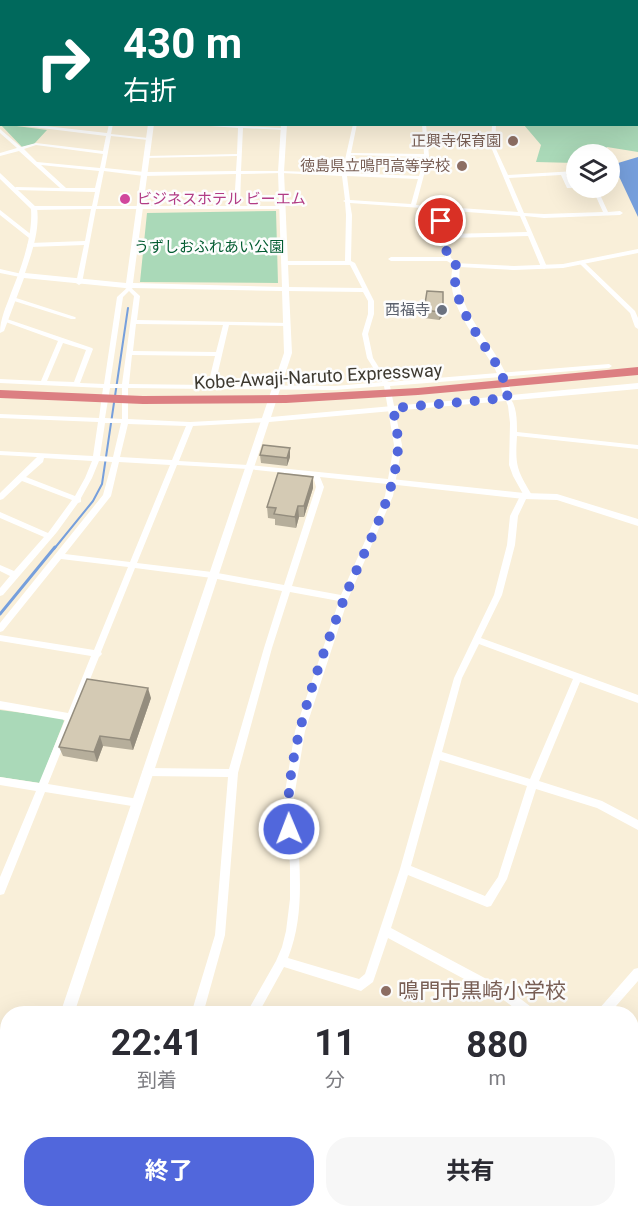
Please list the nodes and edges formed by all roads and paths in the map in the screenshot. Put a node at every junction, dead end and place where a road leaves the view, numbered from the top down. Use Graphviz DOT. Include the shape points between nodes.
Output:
graph roads {
  1 [pos="27,126"];
  2 [pos="110,126"];
  3 [pos="150,126"];
  4 [pos="240,126"];
  5 [pos="355,126"];
  6 [pos="424,126"];
  7 [pos="494,126"];
  8 [pos="283,127"];
  9 [pos="51,129"];
  10 [pos="0,130"];
  11 [pos="108,136"];
  12 [pos="148,139"];
  13 [pos="36,144"];
  14 [pos="20,149"];
  15 [pos="106,153"];
  16 [pos="349,154"];
  17 [pos="0,155"];
  18 [pos="238,155"];
  19 [pos="427,156"];
  20 [pos="146,157"];
  21 [pos="36,163"];
  22 [pos="103,170"];
  23 [pos="237,171"];
  24 [pos="281,172"];
  25 [pos="562,172"];
  26 [pos="566,172"];
  27 [pos="144,174"];
  28 [pos="344,174"];
  29 [pos="0,175"];
  30 [pos="507,177"];
  31 [pos="420,178"];
  32 [pos="566,181"];
  33 [pos="3,182"];
  34 [pos="16,189"];
  35 [pos="64,190"];
  36 [pos="97,190"];
  37 [pos="599,198"];
  38 [pos="346,201"];
  39 [pos="413,205"];
  40 [pos="283,207"];
  41 [pos="438,207"];
  42 [pos="34,208"];
  43 [pos="237,208"];
  44 [pos="93,209"];
  45 [pos="139,210"];
  46 [pos="0,212"];
  47 [pos="606,213"];
  48 [pos="620,213"];
  49 [pos="523,215"];
  50 [pos="531,234"];
  51 [pos="444,236"];
  52 [pos="31,241"];
  53 [pos="87,243"];
  54 [pos="638,251"];
  55 [pos="391,259"];
  56 [pos="448,259"];
  57 [pos="348,262"];
  58 [pos="284,263"];
  59 [pos="582,263"];
  60 [pos="457,266"];
  61 [pos="544,267"];
  62 [pos="0,271"];
  63 [pos="20,275"];
  64 [pos="79,283"];
  65 [pos="129,287"];
  66 [pos="286,289"];
  67 [pos="366,290"];
  68 [pos="13,299"];
  69 [pos="0,307"];
  70 [pos="10,308"];
  71 [pos="73,318"];
  72 [pos="5,320"];
  73 [pos="133,322"];
  74 [pos="226,324"];
  75 [pos="287,324"];
  76 [pos="638,327"];
  77 [pos="0,331"];
  78 [pos="61,340"];
  79 [pos="129,352"];
  80 [pos="218,354"];
  81 [pos="609,366"];
  82 [pos="638,371"];
  83 [pos="503,376"];
  84 [pos="0,381"];
  85 [pos="638,381"];
  86 [pos="43,383"];
  87 [pos="76,385"];
  88 [pos="387,385"];
  89 [pos="117,386"];
  90 [pos="638,386"];
  91 [pos="276,387"];
  92 [pos="211,388"];
  93 [pos="0,394"];
  94 [pos="508,398"];
  95 [pos="0,402"];
  96 [pos="393,408"];
  97 [pos="0,416"];
  98 [pos="265,420"];
  99 [pos="106,421"];
  100 [pos="122,422"];
  101 [pos="190,424"];
  102 [pos="515,434"];
  103 [pos="638,447"];
  104 [pos="0,453"];
  105 [pos="41,456"];
  106 [pos="100,460"];
  107 [pos="115,461"];
  108 [pos="175,462"];
  109 [pos="248,467"];
  110 [pos="316,475"];
  111 [pos="21,478"];
  112 [pos="391,482"];
  113 [pos="526,496"];
  114 [pos="0,497"];
  115 [pos="78,501"];
  116 [pos="0,515"];
  117 [pos="638,523"];
  118 [pos="48,536"];
  119 [pos="60,556"];
  120 [pos="135,566"];
  121 [pos="0,568"];
  122 [pos="15,575"];
  123 [pos="212,575"];
  124 [pos="288,589"];
  125 [pos="0,593"];
  126 [pos="344,599"];
  127 [pos="0,629"];
  128 [pos="0,638"];
  129 [pos="477,640"];
  130 [pos="98,654"];
  131 [pos="578,677"];
  132 [pos="638,699"];
  133 [pos="0,705"];
  134 [pos="71,717"];
  135 [pos="438,755"];
  136 [pos="147,772"];
  137 [pos="233,773"];
  138 [pos="0,781"];
  139 [pos="533,784"];
  140 [pos="43,786"];
  141 [pos="138,803"];
  142 [pos="638,825"];
  143 [pos="405,869"];
  144 [pos="0,890"];
  145 [pos="386,931"];
  146 [pos="281,961"];
  147 [pos="638,973"];
  148 [pos="70,1006"];
  149 [pos="199,1006"];
  150 [pos="256,1006"];
  151 [pos="520,1006"];
  152 [pos="609,1006"];
  1 -- 9 [label="street"];
  2 -- 11 [label="street"];
  3 -- 12 [label="street"];
  4 -- 8 [label="street"];
  4 -- 18 [label="street"];
  5 -- 16 [label="street"];
  6 -- 19 [label="street"];
  7 -- 30 [label="street" via="493,147"];
  8 -- 24 [label="street"];
  9 -- 11 [label="street"];
  9 -- 13 [label="street"];
  10 -- 14 [label="street"];
  11 -- 12 [label="street"];
  11 -- 15 [label="street"];
  12 -- 20 [label="street"];
  13 -- 14 [label="street"];
  13 -- 15 [label="street"];
  14 -- 17 [label="street"];
  14 -- 21 [label="street"];
  15 -- 22 [label="street"];
  16 -- 19 [label="street"];
  16 -- 28 [label="street"];
  18 -- 20 [label="street"];
  18 -- 23 [label="street"];
  19 -- 31 [label="street"];
  20 -- 27 [label="street"];
  21 -- 22 [label="street"];
  21 -- 35 [label="street"];
  22 -- 27 [label="street"];
  22 -- 36 [label="street"];
  23 -- 24 [label="street"];
  23 -- 27 [label="street"];
  23 -- 43 [label="street"];
  24 -- 28 [label="street"];
  24 -- 40 [label="street"];
  25 -- 26 [label="street"];
  25 -- 30 [label="street"];
  25 -- 32 [label="street"];
  27 -- 45 [label="street"];
  28 -- 31 [label="street"];
  28 -- 38 [label="street"];
  29 -- 33 [label="street"];
  30 -- 49 [label="street"];
  31 -- 39 [label="street"];
  33 -- 34 [label="street"];
  34 -- 35 [label="street"];
  34 -- 42 [label="street"];
  35 -- 36 [label="street"];
  36 -- 44 [label="street"];
  37 -- 47 [label="street"];
  38 -- 39 [label="street"];
  38 -- 57 [label="street"];
  39 -- 41 [label="street"];
  40 -- 43 [label="street"];
  40 -- 58 [label="street"];
  41 -- 49 [label="street"];
  41 -- 51 [label="street"];
  42 -- 44 [label="street"];
  42 -- 52 [label="street"];
  43 -- 45 [label="street"];
  44 -- 45 [label="street"];
  44 -- 53 [label="street"];
  45 -- 65 [label="street"];
  46 -- 52 [label="street"];
  47 -- 48 [label="street"];
  47 -- 49 [label="street"];
  49 -- 50 [label="street"];
  50 -- 51 [label="street"];
  50 -- 61 [label="street"];
  51 -- 56 [label="street"];
  52 -- 53 [label="street"];
  52 -- 63 [label="street"];
  53 -- 64 [label="street"];
  54 -- 59 [label="street"];
  55 -- 56 [label="street"];
  56 -- 60 [label="street"];
  57 -- 58 [label="street"];
  57 -- 67 [label="street"];
  58 -- 66 [label="street"];
  59 -- 61 [label="street"];
  59 -- 76 [label="street" via="633,312"];
  60 -- 61 [label="street"];
  60 -- 83 [label="street" via="457,292 475,335"];
  62 -- 63 [label="street"];
  63 -- 64 [label="street"];
  63 -- 68 [label="street"];
  64 -- 65 [label="street"];
  65 -- 66 [label="street"];
  65 -- 73 [label="street" via="137,296"];
  65 -- 89 [label="street" via="120,297"];
  66 -- 67 [label="street"];
  66 -- 75 [label="street"];
  67 -- 88 [label="street" via="371,301 365,334 370,358"];
  68 -- 70 [label="street"];
  68 -- 71 [label="street"];
  69 -- 70 [label="street"];
  70 -- 72 [label="street"];
  72 -- 77 [label="street"];
  72 -- 78 [label="street"];
  73 -- 74 [label="street"];
  73 -- 79 [label="street"];
  74 -- 75 [label="street"];
  74 -- 80 [label="street"];
  75 -- 91 [label="street" via="288,353"];
  78 -- 86 [label="street"];
  78 -- 87 [label="street" via="90,349"];
  79 -- 80 [label="street"];
  79 -- 89 [label="street"];
  80 -- 92 [label="street"];
  81 -- 83 [label="street"];
  82 -- 93 [label="highway, Kobe-Awaji-Naruto Expressway" via="378,395 285,399 135,400"];
  83 -- 88 [label="street"];
  83 -- 94 [label="street"];
  84 -- 86 [label="street"];
  85 -- 95 [label="highway, Kobe-Awaji-Naruto Expressway" via="285,408 132,408"];
  86 -- 87 [label="street"];
  87 -- 89 [label="street"];
  88 -- 91 [label="street"];
  88 -- 96 [label="street"];
  89 -- 92 [label="street"];
  89 -- 99 [label="street"];
  89 -- 100 [label="street"];
  90 -- 94 [label="street"];
  91 -- 92 [label="street"];
  91 -- 98 [label="street"];
  94 -- 96 [label="street"];
  94 -- 102 [label="street" via="513,407"];
  96 -- 98 [label="street"];
  96 -- 112 [label="street" via="398,445"];
  97 -- 99 [label="street"];
  98 -- 101 [label="street"];
  98 -- 109 [label="street"];
  99 -- 100 [label="street"];
  99 -- 106 [label="street"];
  100 -- 101 [label="street"];
  100 -- 107 [label="street"];
  101 -- 108 [label="street"];
  102 -- 103 [label="street"];
  102 -- 113 [label="street" via="513,466"];
  104 -- 105 [label="street"];
  105 -- 106 [label="street"];
  105 -- 111 [label="street"];
  106 -- 107 [label="street"];
  106 -- 115 [label="street"];
  107 -- 108 [label="street"];
  107 -- 119 [label="street" via="106,496"];
  108 -- 109 [label="street"];
  108 -- 120 [label="street"];
  109 -- 110 [label="street"];
  109 -- 123 [label="street"];
  110 -- 112 [label="street"];
  110 -- 124 [label="street" via="320,487"];
  111 -- 114 [label="street"];
  111 -- 115 [label="street"];
  112 -- 113 [label="street"];
  112 -- 126 [label="street"];
  113 -- 117 [label="street" via="557,497"];
  113 -- 129 [label="street" via="514,516 512,545 498,595"];
  115 -- 118 [label="street"];
  116 -- 118 [label="street"];
  118 -- 122 [label="street"];
  119 -- 120 [label="street"];
  119 -- 127 [label="street"];
  120 -- 123 [label="street"];
  120 -- 130 [label="street"];
  121 -- 122 [label="street"];
  122 -- 125 [label="street"];
  123 -- 124 [label="street"];
  123 -- 136 [label="street"];
  124 -- 126 [label="street"];
  124 -- 137 [label="street"];
  126 -- 146 [label="street" via="306,710 292,773 287,810 293,834 295,898"];
  128 -- 130 [label="street"];
  129 -- 131 [label="street"];
  129 -- 135 [label="street" via="458,678"];
  130 -- 134 [label="street"];
  131 -- 132 [label="street"];
  131 -- 139 [label="street"];
  133 -- 134 [label="street"];
  134 -- 140 [label="street"];
  135 -- 139 [label="street"];
  135 -- 143 [label="street"];
  136 -- 137 [label="street"];
  136 -- 141 [label="street"];
  137 -- 149 [label="street" via="220,935"];
  138 -- 140 [label="street"];
  139 -- 142 [label="street" via="599,804"];
  139 -- 143 [label="street" via="501,879 487,902"];
  140 -- 141 [label="street"];
  140 -- 144 [label="street"];
  141 -- 148 [label="street"];
  143 -- 145 [label="street"];
  145 -- 146 [label="street" via="369,978 361,985"];
  145 -- 151 [label="street"];
  146 -- 150 [label="street"];
  147 -- 152 [label="street"];
}
